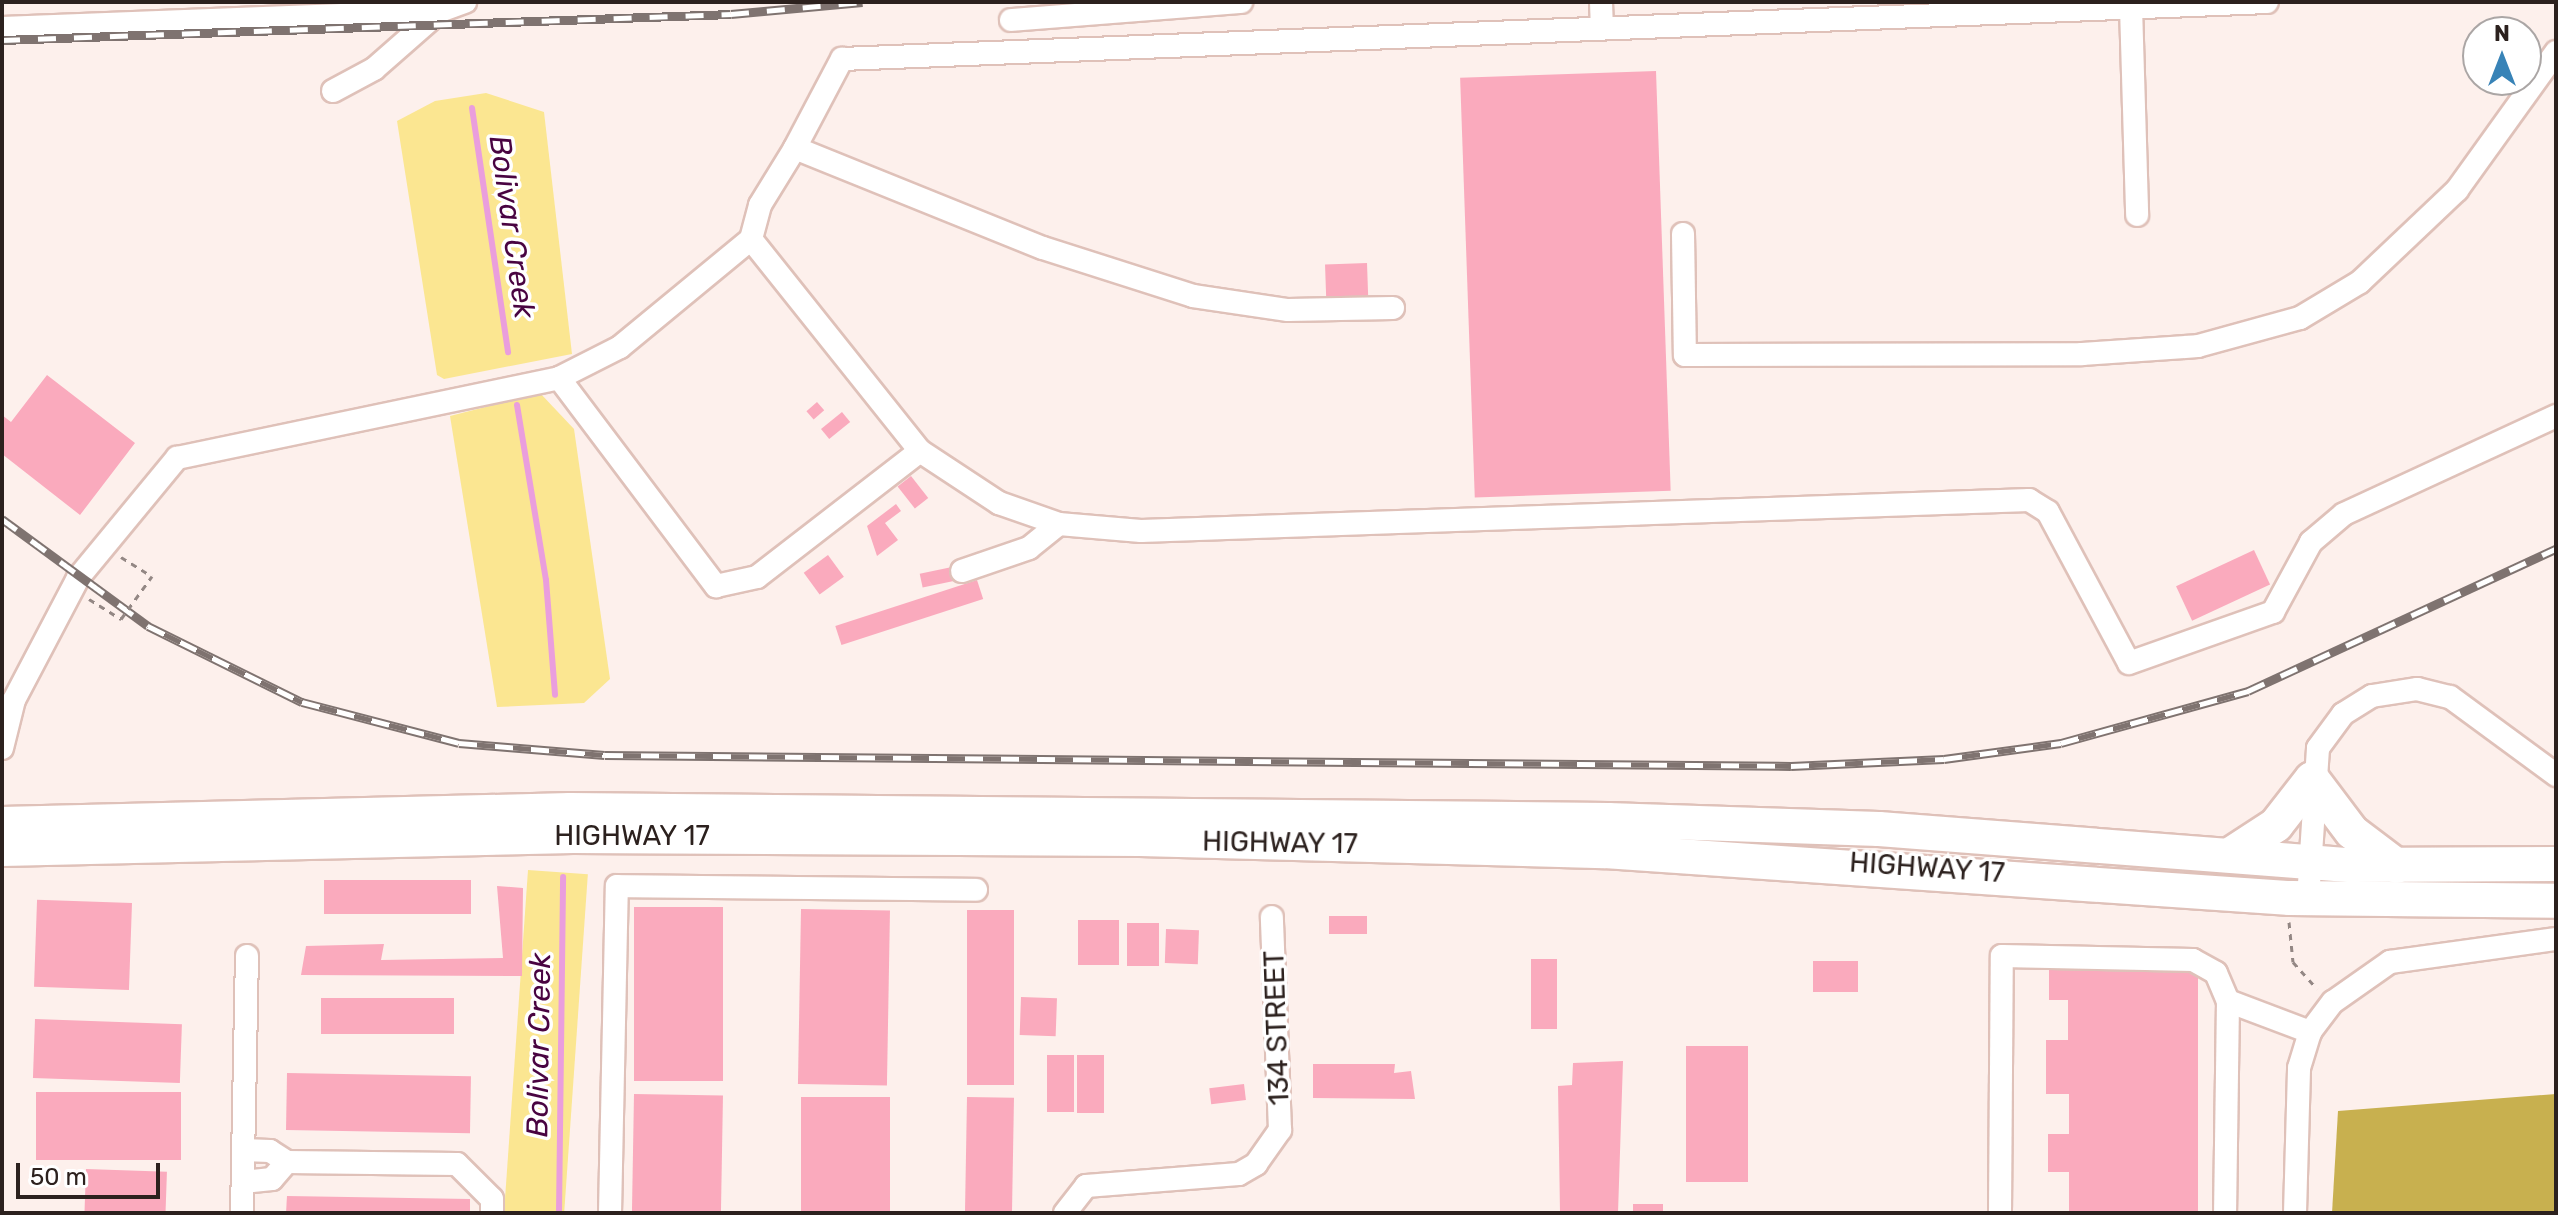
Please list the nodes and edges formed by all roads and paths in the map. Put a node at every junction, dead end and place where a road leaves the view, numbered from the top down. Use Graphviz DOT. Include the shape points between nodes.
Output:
graph roads {
  1 [pos="465,2"];
  2 [pos="642,2"];
  3 [pos="767,2"];
  4 [pos="1241,2"];
  5 [pos="1601,2"];
  6 [pos="2267,2"];
  7 [pos="2234,3"];
  8 [pos="2131,7"];
  9 [pos="1920,8"];
  10 [pos="440,11"];
  11 [pos="1011,20"];
  12 [pos="1602,27"];
  13 [pos="2,28"];
  14 [pos="2556,52"];
  15 [pos="333,91"];
  16 [pos="795,148"];
  17 [pos="2137,215"];
  18 [pos="1683,234"];
  19 [pos="751,239"];
  20 [pos="1393,308"];
  21 [pos="559,378"];
  22 [pos="2556,416"];
  23 [pos="920,451"];
  24 [pos="1059,524"];
  25 [pos="120,556"];
  26 [pos="962,571"];
  27 [pos="90,600"];
  28 [pos="4,746"];
  29 [pos="2556,775"];
  30 [pos="2312,779"];
  31 [pos="2,824"];
  32 [pos="2,849"];
  33 [pos="2230,855"];
  34 [pos="2309,861"];
  35 [pos="2556,864"];
  36 [pos="2397,866"];
  37 [pos="976,890"];
  38 [pos="2556,901"];
  39 [pos="2298,907"];
  40 [pos="1272,917"];
  41 [pos="2556,939"];
  42 [pos="247,956"];
  43 [pos="2319,990"];
  44 [pos="2228,1001"];
  45 [pos="2310,1032"];
  46 [pos="243,1150"];
  47 [pos="287,1162"];
  48 [pos="243,1182"];
  49 [pos="242,1213"];
  50 [pos="492,1213"];
  51 [pos="610,1213"];
  52 [pos="1065,1213"];
  53 [pos="2000,1213"];
  54 [pos="2225,1213"];
  55 [pos="2295,1213"];
  1 -- 10 [label="street"];
  2 -- 3 [label="path"];
  4 -- 11 [label="street"];
  5 -- 12 [label="street"];
  6 -- 7 [label="street"];
  7 -- 8 [label="street"];
  8 -- 9 [label="street"];
  8 -- 17 [label="street"];
  9 -- 12 [label="street"];
  10 -- 13 [label="street"];
  10 -- 15 [label="street" via="374,69"];
  12 -- 16 [label="street" via="842,59"];
  14 -- 18 [label="street" via="2457,190 2360,282 2300,318 2198,346 2082,354 1685,355"];
  16 -- 19 [label="street" via="760,205"];
  16 -- 20 [label="street" via="1043,248 1193,296 1288,310"];
  19 -- 21 [label="street" via="620,347"];
  19 -- 23 [label="street"];
  21 -- 23 [label="street" via="716,586 757,577"];
  21 -- 28 [label="street" via="177,458 78,578 14,700"];
  22 -- 24 [label="street" via="2344,514 2311,542 2273,612 2129,663 2048,512 2029,500 1141,531"];
  23 -- 24 [label="street" via="999,503"];
  24 -- 26 [label="street" via="1029,548"];
  25 -- 27 [label="path, bridge" via="152,576 121,619"];
  29 -- 30 [label="street" via="2476,712 2434,692 2388,691 2343,714 2318,748"];
  30 -- 33 [label="highway" via="2276,825"];
  30 -- 34 [label="street"];
  30 -- 36 [label="highway" via="2352,832"];
  31 -- 33 [label="highway, HIGHWAY 17" via="570,810 1608,820 1879,829"];
  32 -- 39 [label="highway, HIGHWAY 17" via="573,836 1140,839 1804,860"];
  33 -- 34 [label="highway, HIGHWAY 17"];
  34 -- 36 [label="highway, HIGHWAY 17"];
  34 -- 39 [label="street"];
  35 -- 36 [label="highway, HIGHWAY 17"];
  37 -- 51 [label="street" via="617,886"];
  38 -- 39 [label="highway, HIGHWAY 17"];
  39 -- 43 [label="path" via="2293,962"];
  40 -- 52 [label="street, 134 STREET" via="1280,1130 1239,1174 1086,1186"];
  41 -- 45 [label="street" via="2426,954 2358,979"];
  42 -- 46 [label="street"];
  44 -- 45 [label="street"];
  44 -- 53 [label="street" via="2216,973 2193,960 2002,956"];
  44 -- 54 [label="street"];
  45 -- 55 [label="street" via="2299,1068"];
  46 -- 47 [label="street" via="270,1151"];
  46 -- 48 [label="street"];
  47 -- 48 [label="street" via="272,1179"];
  47 -- 50 [label="street" via="457,1164 492,1199"];
  48 -- 49 [label="street"];
}
